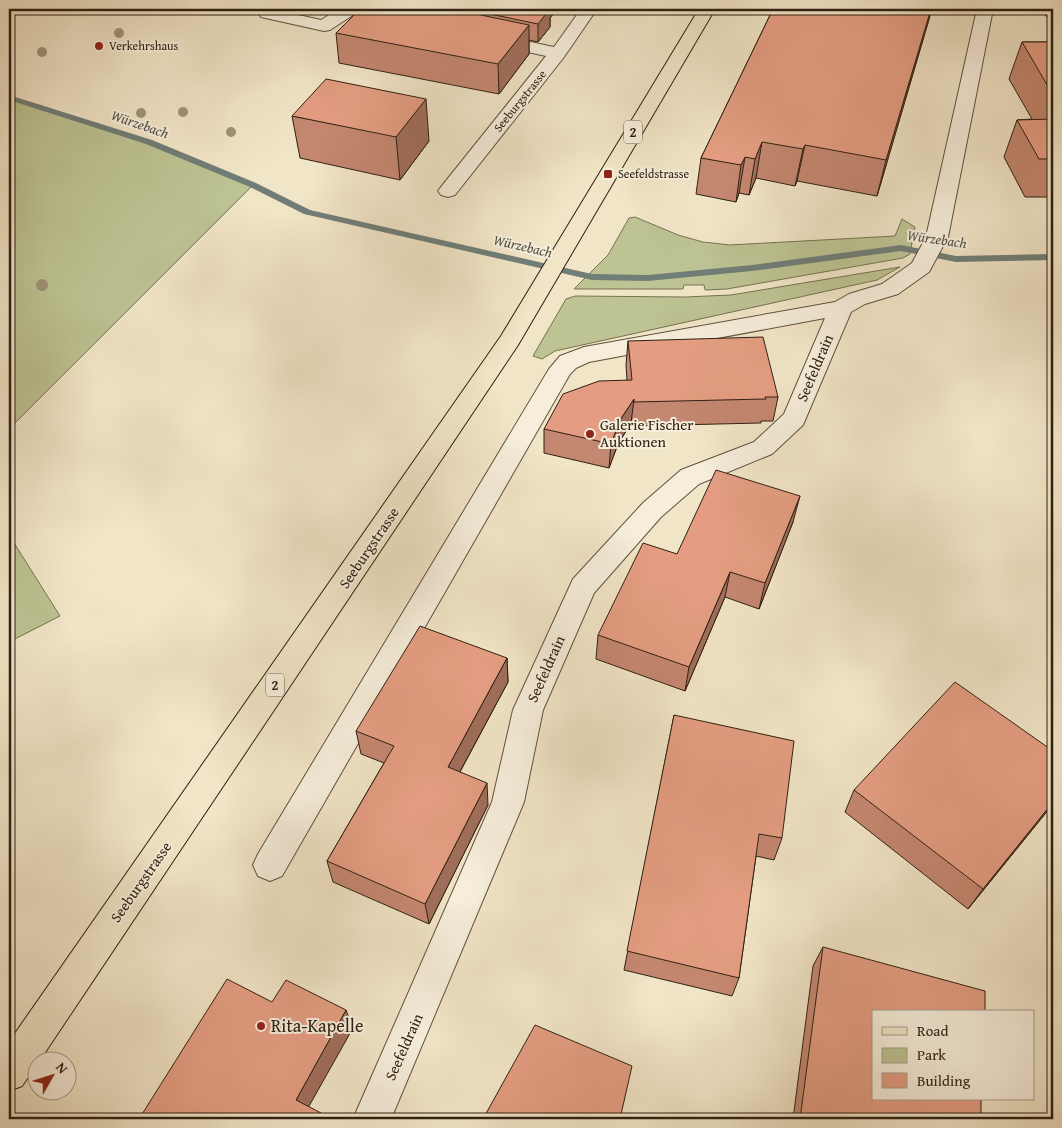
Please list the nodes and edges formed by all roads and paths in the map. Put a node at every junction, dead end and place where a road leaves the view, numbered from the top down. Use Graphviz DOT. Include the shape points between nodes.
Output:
graph roads {
  1 [pos="589,9"];
  2 [pos="707,9"];
  3 [pos="985,9"];
  4 [pos="267,13"];
  5 [pos="407,21"];
  6 [pos="473,35"];
  7 [pos="558,53"];
  8 [pos="448,191"];
  9 [pos="840,308"];
  10 [pos="270,865"];
  11 [pos="9,1073"];
  12 [pos="372,1119"];
  1 -- 7 [label="street, Seeburgstrasse"];
  2 -- 11 [label="main road, Seeburgstrasse / 2" via="546,282 436,449"];
  3 -- 9 [label="street" via="937,237 930,252 921,267 890,289"];
  4 -- 5 [label="street" via="324,26 350,9"];
  6 -- 7 [label="street"];
  7 -- 8 [label="street, Seeburgstrasse"];
  9 -- 10 [label="street" via="584,355 568,362"];
  9 -- 12 [label="street, Seefeldrain" via="794,419 763,448 690,477 652,510 583,587 528,710 508,802"];
}
